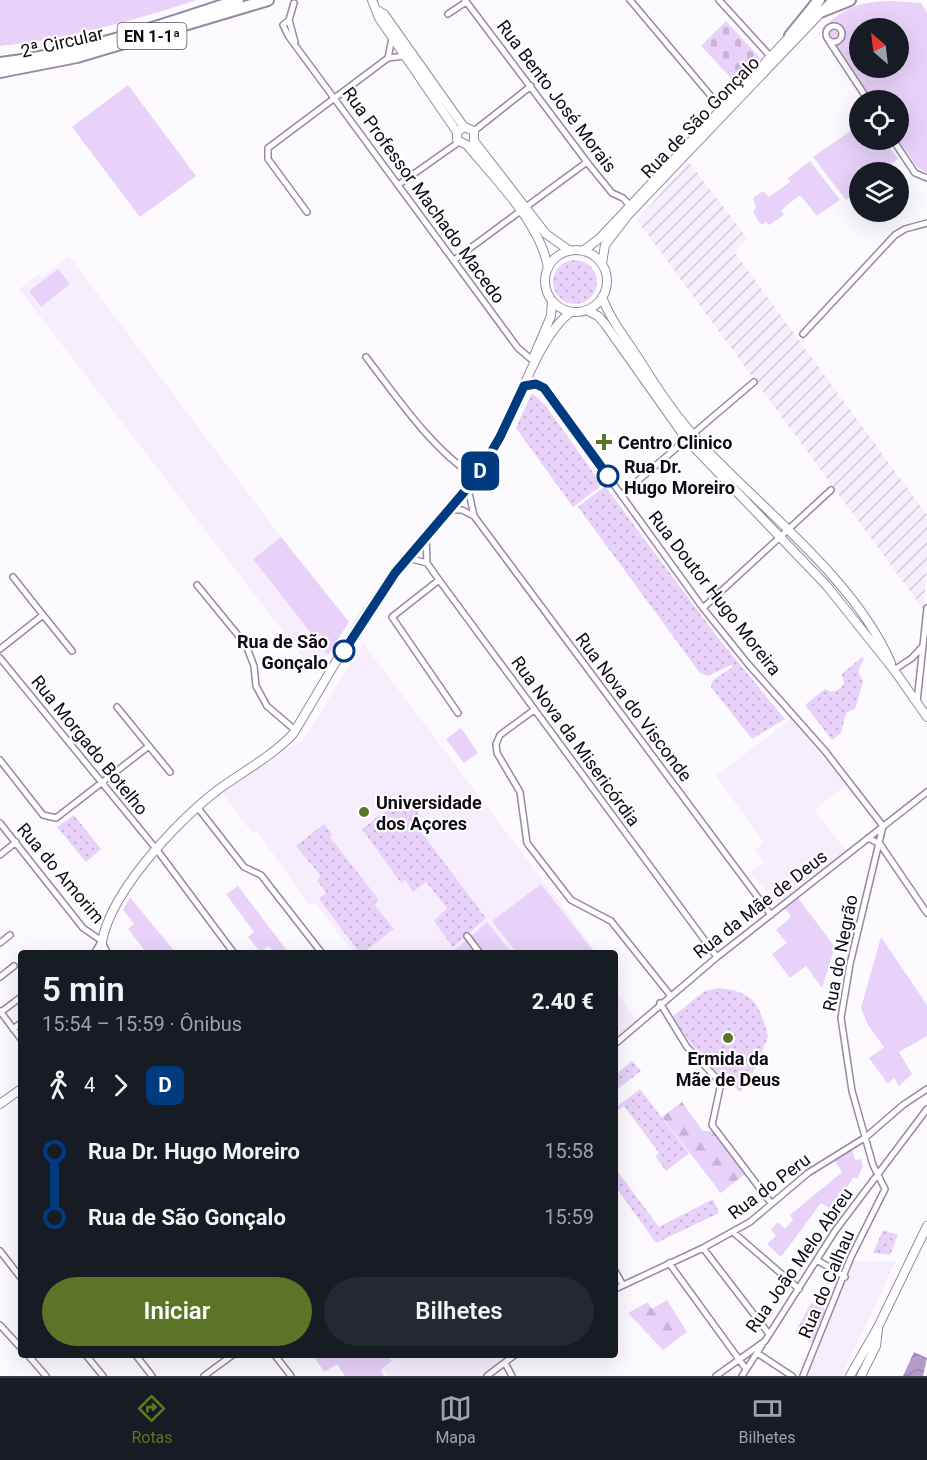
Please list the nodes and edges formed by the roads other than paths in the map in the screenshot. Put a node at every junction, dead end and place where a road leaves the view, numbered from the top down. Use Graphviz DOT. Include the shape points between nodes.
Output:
graph roads {
  1 [pos="238,0"];
  2 [pos="268,0"];
  3 [pos="630,0"];
  4 [pos="720,0"];
  5 [pos="819,0"];
  6 [pos="825,0"];
  7 [pos="833,0"];
  8 [pos="850,0"];
  9 [pos="466,1"];
  10 [pos="294,3"];
  11 [pos="374,5"];
  12 [pos="820,12"];
  13 [pos="448,14"];
  14 [pos="790,36"];
  15 [pos="392,38"];
  16 [pos="829,40"];
  17 [pos="838,41"];
  18 [pos="837,53"];
  19 [pos="404,56"];
  20 [pos="770,56"];
  21 [pos="388,58"];
  22 [pos="0,63"];
  23 [pos="0,72"];
  24 [pos="531,86"];
  25 [pos="861,90"];
  26 [pos="333,98"];
  27 [pos="721,108"];
  28 [pos="461,130"];
  29 [pos="474,130"];
  30 [pos="467,143"];
  31 [pos="900,150"];
  32 [pos="586,162"];
  33 [pos="927,178"];
  34 [pos="398,185"];
  35 [pos="629,205"];
  36 [pos="523,209"];
  37 [pos="307,212"];
  38 [pos="927,223"];
  39 [pos="570,250"];
  40 [pos="583,251"];
  41 [pos="454,260"];
  42 [pos="602,263"];
  43 [pos="548,268"];
  44 [pos="602,297"];
  45 [pos="552,301"];
  46 [pos="586,310"];
  47 [pos="571,312"];
  48 [pos="803,334"];
  49 [pos="366,357"];
  50 [pos="532,360"];
  51 [pos="754,382"];
  52 [pos="524,386"];
  53 [pos="690,437"];
  54 [pos="476,478"];
  55 [pos="468,488"];
  56 [pos="831,490"];
  57 [pos="621,495"];
  58 [pos="450,510"];
  59 [pos="474,516"];
  60 [pos="788,529"];
  61 [pos="782,536"];
  62 [pos="426,537"];
  63 [pos="408,558"];
  64 [pos="427,563"];
  65 [pos="13,577"];
  66 [pos="439,580"];
  67 [pos="197,585"];
  68 [pos="704,608"];
  69 [pos="927,608"];
  70 [pos="43,615"];
  71 [pos="926,630"];
  72 [pos="923,646"];
  73 [pos="0,649"];
  74 [pos="72,651"];
  75 [pos="0,658"];
  76 [pos="894,670"];
  77 [pos="917,702"];
  78 [pos="117,707"];
  79 [pos="534,710"];
  80 [pos="458,713"];
  81 [pos="927,717"];
  82 [pos="295,730"];
  83 [pos="149,746"];
  84 [pos="0,760"];
  85 [pos="170,772"];
  86 [pos="102,783"];
  87 [pos="927,792"];
  88 [pos="198,808"];
  89 [pos="0,823"];
  90 [pos="883,826"];
  91 [pos="868,838"];
  92 [pos="16,842"];
  93 [pos="880,844"];
  94 [pos="157,850"];
  95 [pos="0,855"];
  96 [pos="927,913"];
  97 [pos="771,915"];
  98 [pos="10,935"];
  99 [pos="467,936"];
  100 [pos="102,940"];
  101 [pos="0,943"];
  102 [pos="96,950"];
  103 [pos="101,950"];
  104 [pos="106,950"];
  105 [pos="232,950"];
  106 [pos="319,950"];
  107 [pos="478,950"];
  108 [pos="717,957"];
  109 [pos="14,966"];
  110 [pos="0,976"];
  111 [pos="670,995"];
  112 [pos="18,999"];
  113 [pos="660,1003"];
  114 [pos="0,1012"];
  115 [pos="18,1025"];
  116 [pos="13,1029"];
  117 [pos="18,1035"];
  118 [pos="618,1041"];
  119 [pos="927,1089"];
  120 [pos="18,1091"];
  121 [pos="1,1102"];
  122 [pos="927,1109"];
  123 [pos="866,1137"];
  124 [pos="878,1173"];
  125 [pos="771,1203"];
  126 [pos="927,1227"];
  127 [pos="733,1232"];
  128 [pos="703,1248"];
  129 [pos="0,1251"];
  130 [pos="817,1260"];
  131 [pos="669,1263"];
  132 [pos="18,1274"];
  133 [pos="618,1276"];
  134 [pos="845,1277"];
  135 [pos="623,1285"];
  136 [pos="618,1288"];
  137 [pos="799,1289"];
  138 [pos="0,1325"];
  139 [pos="878,1327"];
  140 [pos="769,1334"];
  141 [pos="765,1341"];
  142 [pos="18,1345"];
  143 [pos="757,1353"];
  144 [pos="30,1358"];
  145 [pos="88,1358"];
  146 [pos="138,1358"];
  147 [pos="229,1358"];
  148 [pos="277,1358"];
  149 [pos="511,1358"];
  150 [pos="740,1360"];
  151 [pos="504,1363"];
  152 [pos="746,1369"];
  153 [pos="46,1376"];
  154 [pos="103,1376"];
  155 [pos="152,1376"];
  156 [pos="204,1376"];
  157 [pos="291,1376"];
  158 [pos="487,1376"];
  159 [pos="512,1376"];
  160 [pos="716,1376"];
  161 [pos="742,1376"];
  162 [pos="792,1376"];
  163 [pos="803,1376"];
  164 [pos="850,1376"];
  165 [pos="861,1376"];
  1 -- 22 [label="highway, 2ª Circular / EN 1-1ª" via="125,37"];
  2 -- 23 [label="highway, 2ª Circular / EN 1-1ª" via="108,49"];
  3 -- 27 [label="street"];
  4 -- 20 [label="street"];
  5 -- 14 [label="highway"];
  6 -- 14 [label="main road, Rua de São Gonçalo"];
  7 -- 12 [label="main road, Rua de São Gonçalo"];
  8 -- 12 [label="highway"];
  9 -- 13 [label="street"];
  9 -- 24 [label="street, Rua Bento José Morais"];
  10 -- 26 [label="street, Rua Professor Machado Macedo" via="284,29"];
  11 -- 15 [label="main road"];
  11 -- 28 [label="main road" via="384,14"];
  12 -- 42 [label="main road, Rua de São Gonçalo" via="628,215 605,245"];
  14 -- 20 [label="main road, Rua de São Gonçalo"];
  15 -- 19 [label="main road"];
  15 -- 21 [label="street"];
  16 -- 17 [label="street"];
  16 -- 17 [label="street" via="827,31 835,26 842,32"];
  16 -- 18 [label="street"];
  17 -- 18 [label="street"];
  18 -- 25 [label="street"];
  19 -- 21 [label="street"];
  19 -- 28 [label="main road"];
  20 -- 27 [label="main road, Rua de São Gonçalo"];
  21 -- 26 [label="street"];
  24 -- 29 [label="street"];
  24 -- 32 [label="street, Rua Bento José Morais"];
  26 -- 34 [label="street, Rua Professor Machado Macedo"];
  26 -- 37 [label="street" via="268,148 268,159"];
  27 -- 35 [label="main road, Rua de São Gonçalo"];
  28 -- 29 [label="main road"];
  28 -- 30 [label="main road"];
  29 -- 30 [label="main road"];
  30 -- 34 [label="street"];
  30 -- 36 [label="main road"];
  31 -- 33 [label="street" via="915,173"];
  32 -- 35 [label="street, Rua Bento José Morais" via="612,193"];
  32 -- 36 [label="street"];
  34 -- 41 [label="street, Rua Professor Machado Macedo"];
  35 -- 40 [label="main road, Rua de São Gonçalo"];
  36 -- 39 [label="main road" via="546,234"];
  36 -- 41 [label="street"];
  36 -- 43 [label="main road" via="539,239"];
  38 -- 48 [label="street" via="895,235"];
  39 -- 40 [label="main road"];
  39 -- 43 [label="main road"];
  40 -- 42 [label="main road"];
  41 -- 50 [label="street, Rua Professor Machado Macedo" via="518,348"];
  42 -- 44 [label="main road" via="607,277"];
  43 -- 45 [label="main road" via="545,281"];
  44 -- 46 [label="main road"];
  44 -- 53 [label="main road" via="612,320"];
  45 -- 47 [label="main road"];
  45 -- 50 [label="main road" via="551,316"];
  46 -- 47 [label="main road"];
  46 -- 53 [label="main road" via="605,324"];
  47 -- 52 [label="main road" via="558,322"];
  49 -- 54 [label="street" via="422,431"];
  50 -- 52 [label="main road"];
  51 -- 53 [label="street"];
  52 -- 54 [label="main road"];
  52 -- 57 [label="street, Rua Doutor Hugo Moreira" via="536,384 544,388"];
  53 -- 57 [label="street"];
  53 -- 60 [label="main road"];
  53 -- 61 [label="main road"];
  54 -- 55 [label="main road"];
  55 -- 58 [label="main road"];
  55 -- 59 [label="street, Rua Nova do Visconde"];
  56 -- 60 [label="street"];
  57 -- 68 [label="street, Rua Doutor Hugo Moreira"];
  58 -- 59 [label="street"];
  58 -- 62 [label="main road"];
  59 -- 97 [label="street, Rua Nova do Visconde"];
  60 -- 61 [label="street"];
  60 -- 76 [label="main road" via="861,613"];
  61 -- 68 [label="street"];
  61 -- 76 [label="main road"];
  62 -- 63 [label="main road"];
  62 -- 64 [label="street"];
  63 -- 64 [label="street"];
  63 -- 82 [label="main road" via="366,615"];
  64 -- 66 [label="street, Rua Nova da Misericórdia"];
  65 -- 70 [label="street"];
  66 -- 79 [label="street, Rua Nova da Misericórdia"];
  66 -- 80 [label="street" via="392,617"];
  67 -- 82 [label="street" via="246,645 256,686 267,706"];
  68 -- 90 [label="street, Rua Doutor Hugo Moreira" via="822,746"];
  69 -- 71 [label="street"];
  70 -- 73 [label="street"];
  70 -- 74 [label="street"];
  71 -- 72 [label="street"];
  72 -- 76 [label="street"];
  72 -- 77 [label="street"];
  75 -- 86 [label="street, Rua Morgado Botelho"];
  76 -- 77 [label="main road"];
  77 -- 81 [label="main road"];
  78 -- 83 [label="street"];
  79 -- 108 [label="street, Rua Nova da Misericórdia"];
  79 -- 111 [label="street" via="500,735 496,744 497,753 520,792 527,843 571,900 611,921"];
  82 -- 88 [label="main road" via="275,751"];
  83 -- 85 [label="street"];
  83 -- 86 [label="street"];
  84 -- 86 [label="street" via="47,817 60,817"];
  86 -- 94 [label="street, Rua Morgado Botelho"];
  87 -- 90 [label="street, Rua da Mãe de Deus"];
  88 -- 94 [label="main road"];
  88 -- 106 [label="street" via="244,867 261,875"];
  89 -- 92 [label="street, Rua do Amorim"];
  90 -- 91 [label="street, Rua da Mãe de Deus"];
  90 -- 93 [label="street, Rua do Negrão"];
  91 -- 93 [label="street"];
  91 -- 97 [label="street, Rua da Mãe de Deus"];
  92 -- 95 [label="street"];
  92 -- 100 [label="street, Rua do Amorim" via="83,927"];
  93 -- 96 [label="street"];
  93 -- 123 [label="street, Rua do Negrão" via="841,1012 852,1091"];
  94 -- 100 [label="main road" via="117,899"];
  94 -- 105 [label="street, Rua Morgado Botelho"];
  97 -- 108 [label="street, Rua da Mãe de Deus"];
  98 -- 101 [label="street"];
  99 -- 107 [label="street"];
  100 -- 102 [label="street"];
  100 -- 103 [label="main road"];
  100 -- 104 [label="street"];
  108 -- 111 [label="street, Rua da Mãe de Deus"];
  109 -- 110 [label="street"];
  111 -- 113 [label="street, Rua da Mãe de Deus"];
  112 -- 114 [label="street"];
  113 -- 118 [label="street, Rua da Mãe de Deus"];
  113 -- 125 [label="street" via="687,1047 721,1083 712,1125"];
  114 -- 116 [label="street"];
  115 -- 116 [label="street"];
  116 -- 117 [label="street"];
  119 -- 123 [label="street, Rua do Peru"];
  120 -- 121 [label="main road"];
  122 -- 124 [label="street, Rua João Melo Abreu"];
  123 -- 124 [label="street, Rua do Negrão"];
  123 -- 125 [label="street, Rua do Peru" via="808,1173"];
  124 -- 130 [label="street, Rua João Melo Abreu"];
  124 -- 134 [label="street, Rua do Calhau" via="885,1189 883,1197 851,1257"];
  125 -- 127 [label="street, Rua do Peru"];
  126 -- 139 [label="main road"];
  127 -- 128 [label="street, Rua do Peru"];
  127 -- 137 [label="street"];
  128 -- 131 [label="street, Rua do Peru"];
  128 -- 140 [label="street"];
  129 -- 132 [label="street"];
  130 -- 134 [label="street"];
  130 -- 137 [label="street, Rua João Melo Abreu"];
  131 -- 135 [label="street, Rua do Peru"];
  131 -- 150 [label="street"];
  133 -- 135 [label="street"];
  134 -- 163 [label="street, Rua do Calhau"];
  135 -- 136 [label="street, Rua do Peru"];
  137 -- 140 [label="street, Rua João Melo Abreu"];
  138 -- 142 [label="street"];
  139 -- 164 [label="main road"];
  139 -- 165 [label="main road" via="876,1346"];
  140 -- 141 [label="street, Rua João Melo Abreu"];
  141 -- 143 [label="street"];
  141 -- 150 [label="street, Rua João Melo Abreu"];
  143 -- 152 [label="street"];
  143 -- 162 [label="street"];
  144 -- 153 [label="street"];
  145 -- 154 [label="street"];
  146 -- 155 [label="street"];
  147 -- 156 [label="street"];
  148 -- 157 [label="street"];
  149 -- 151 [label="street"];
  150 -- 152 [label="street"];
  150 -- 160 [label="street, Rua João Melo Abreu"];
  151 -- 158 [label="street"];
  151 -- 159 [label="street"];
  152 -- 161 [label="street"];
}
